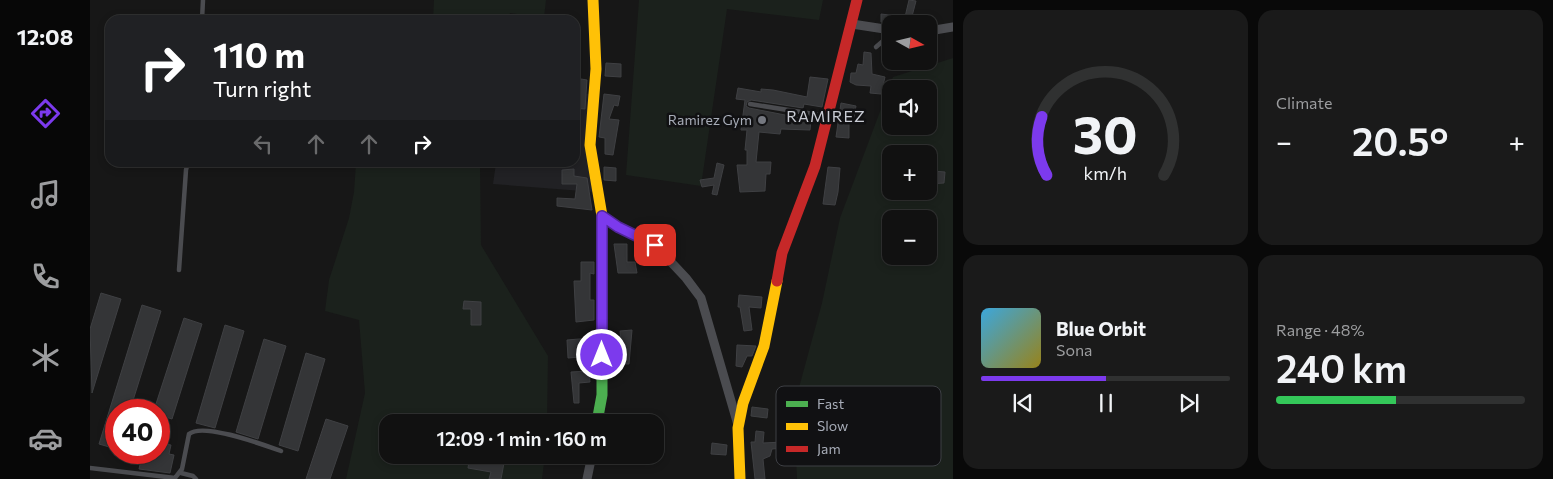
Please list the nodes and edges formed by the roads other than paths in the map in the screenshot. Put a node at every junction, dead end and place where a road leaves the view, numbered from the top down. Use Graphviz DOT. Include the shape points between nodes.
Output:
graph roads {
  1 [pos="203,0"];
  2 [pos="593,0"];
  3 [pos="857,0"];
  4 [pos="202,15"];
  5 [pos="852,24"];
  6 [pos="953,27"];
  7 [pos="882,30"];
  8 [pos="938,30"];
  9 [pos="882,41"];
  10 [pos="876,47"];
  11 [pos="750,104"];
  12 [pos="826,116"];
  13 [pos="187,167"];
  14 [pos="602,216"];
  15 [pos="178,270"];
  16 [pos="598,414"];
  17 [pos="738,428"];
  18 [pos="281,451"];
  19 [pos="590,464"];
  20 [pos="90,468"];
  21 [pos="181,472"];
  22 [pos="196,479"];
  23 [pos="587,479"];
  24 [pos="740,479"];
  1 -- 4 [label="lane"];
  2 -- 14 [label="street" via="596,69 590,145"];
  3 -- 5 [label="street"];
  5 -- 7 [label="street"];
  5 -- 12 [label="street"];
  6 -- 8 [label="street"];
  9 -- 10 [label="lane"];
  11 -- 12 [label="lane"];
  12 -- 17 [label="street" via="814,166 782,253 764,346 743,403"];
  13 -- 15 [label="lane"];
  14 -- 16 [label="street" via="602,395"];
  14 -- 17 [label="street" via="655,245 701,298"];
  17 -- 24 [label="street"];
  18 -- 21 [label="lane" via="221,433 194,431 189,434"];
  19 -- 23 [label="street"];
  20 -- 21 [label="lane" via="169,478 175,478"];
  21 -- 22 [label="lane"];
}
